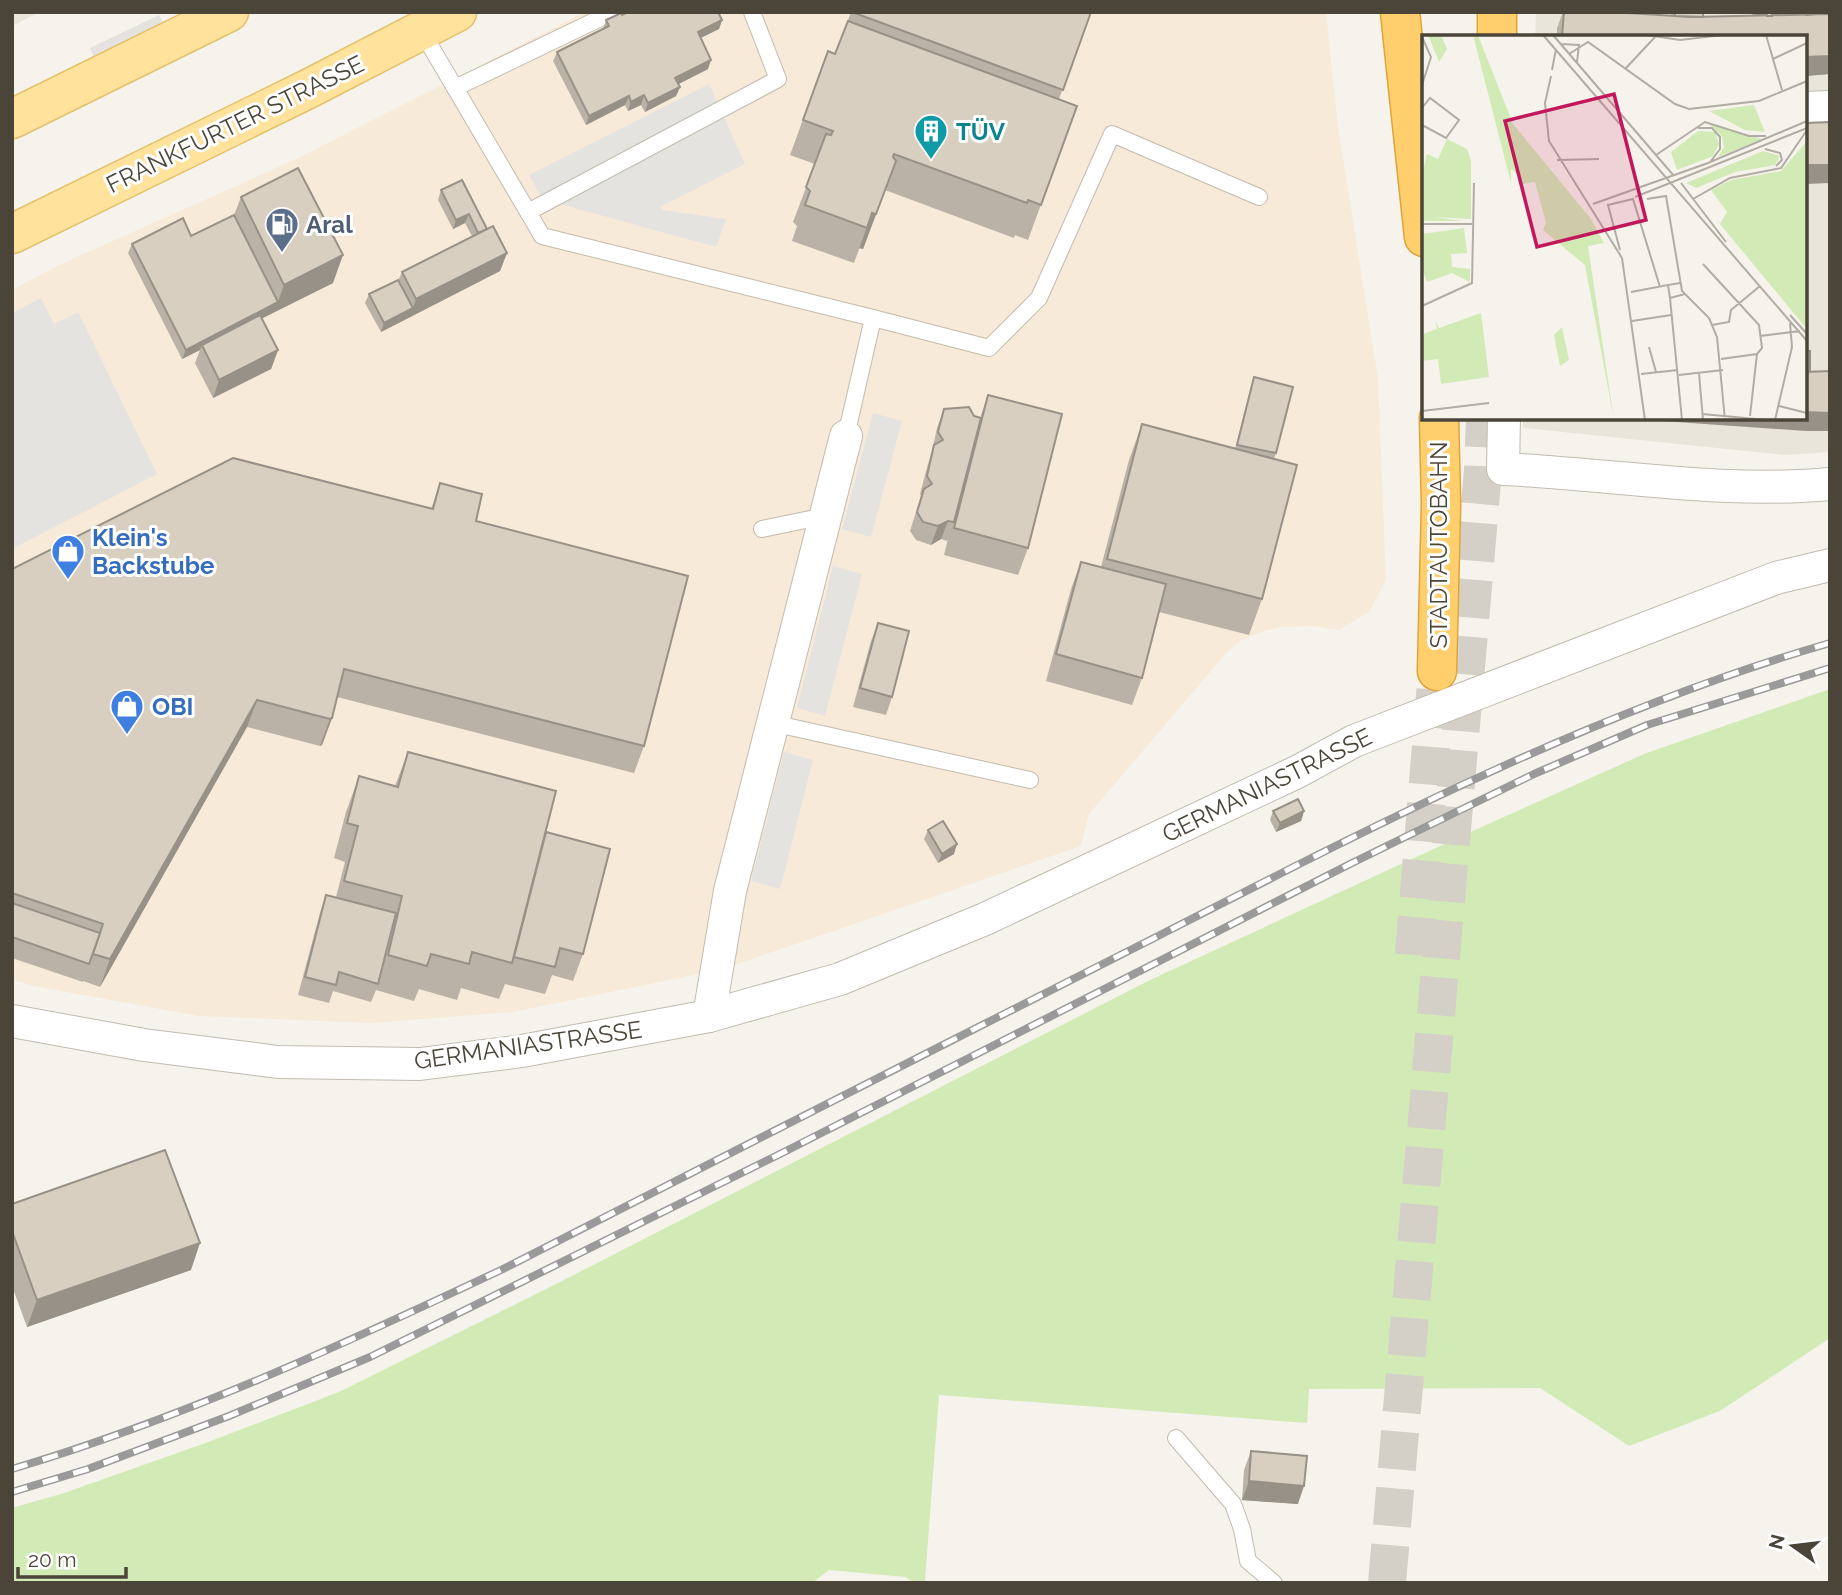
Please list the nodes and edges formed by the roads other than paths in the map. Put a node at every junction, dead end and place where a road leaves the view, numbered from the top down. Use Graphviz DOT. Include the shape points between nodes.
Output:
graph roads {
  1 [pos="229,12"];
  2 [pos="457,12"];
  3 [pos="613,12"];
  4 [pos="752,12"];
  5 [pos="1399,12"];
  6 [pos="1497,12"];
  7 [pos="421,30"];
  8 [pos="1497,35"];
  9 [pos="455,88"];
  10 [pos="1830,107"];
  11 [pos="1807,108"];
  12 [pos="12,119"];
  13 [pos="1259,197"];
  14 [pos="528,212"];
  15 [pos="1422,219"];
  16 [pos="12,234"];
  17 [pos="873,318"];
  18 [pos="1439,420"];
  19 [pos="1504,420"];
  20 [pos="846,436"];
  21 [pos="1830,484"];
  22 [pos="825,516"];
  23 [pos="762,529"];
  24 [pos="1830,565"];
  25 [pos="1437,671"];
  26 [pos="772,723"];
  27 [pos="1030,780"];
  28 [pos="709,1016"];
  29 [pos="12,1021"];
  30 [pos="1176,1438"];
  31 [pos="1274,1583"];
  1 -- 12 [label="main road"];
  2 -- 7 [label="main road, FRANKFURTER STRASSE"];
  3 -- 9 [label="lane"];
  4 -- 14 [label="lane" via="778,79"];
  5 -- 15 [label="highway"];
  6 -- 8 [label="highway"];
  7 -- 9 [label="lane"];
  7 -- 16 [label="main road, FRANKFURTER STRASSE"];
  9 -- 14 [label="lane"];
  10 -- 11 [label="street"];
  13 -- 17 [label="lane" via="1112,134 1039,298 989,348"];
  14 -- 17 [label="lane" via="542,236"];
  17 -- 20 [label="lane"];
  18 -- 25 [label="highway, STADTAUTOBAHN"];
  19 -- 21 [label="street" via="1503,469 1700,484"];
  20 -- 22 [label="street"];
  22 -- 23 [label="lane"];
  22 -- 26 [label="street"];
  24 -- 28 [label="street, GERMANIASTRASSE" via="1776,578 1364,737 985,919 840,979"];
  26 -- 27 [label="lane"];
  26 -- 28 [label="street" via="730,891"];
  28 -- 29 [label="street, GERMANIASTRASSE" via="522,1051 420,1064 278,1062 144,1045"];
  30 -- 31 [label="lane" via="1233,1504 1248,1561"];
}
